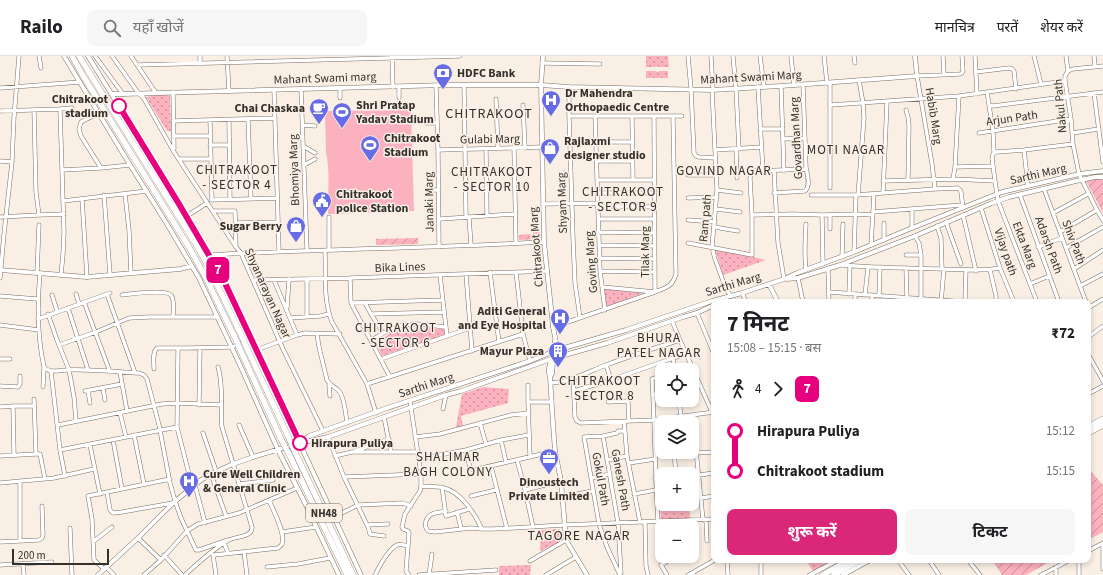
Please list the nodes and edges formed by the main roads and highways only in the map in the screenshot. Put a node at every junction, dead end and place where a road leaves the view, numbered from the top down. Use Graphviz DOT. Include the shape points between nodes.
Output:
graph roads {
  1 [pos="72,56"];
  2 [pos="79,56"];
  3 [pos="1103,418"];
  4 [pos="1091,424"];
  5 [pos="1103,425"];
  6 [pos="1091,431"];
  7 [pos="855,563"];
  8 [pos="833,564"];
  9 [pos="347,575"];
  10 [pos="353,575"];
  11 [pos="823,575"];
  12 [pos="834,575"];
  1 -- 9 [label="highway, NH48, bridge" via="197,261"];
  2 -- 10 [label="highway, NH48, bridge" via="200,251"];
  3 -- 4 [label="highway"];
  5 -- 6 [label="highway"];
  7 -- 12 [label="highway"];
  8 -- 11 [label="highway"];
}
